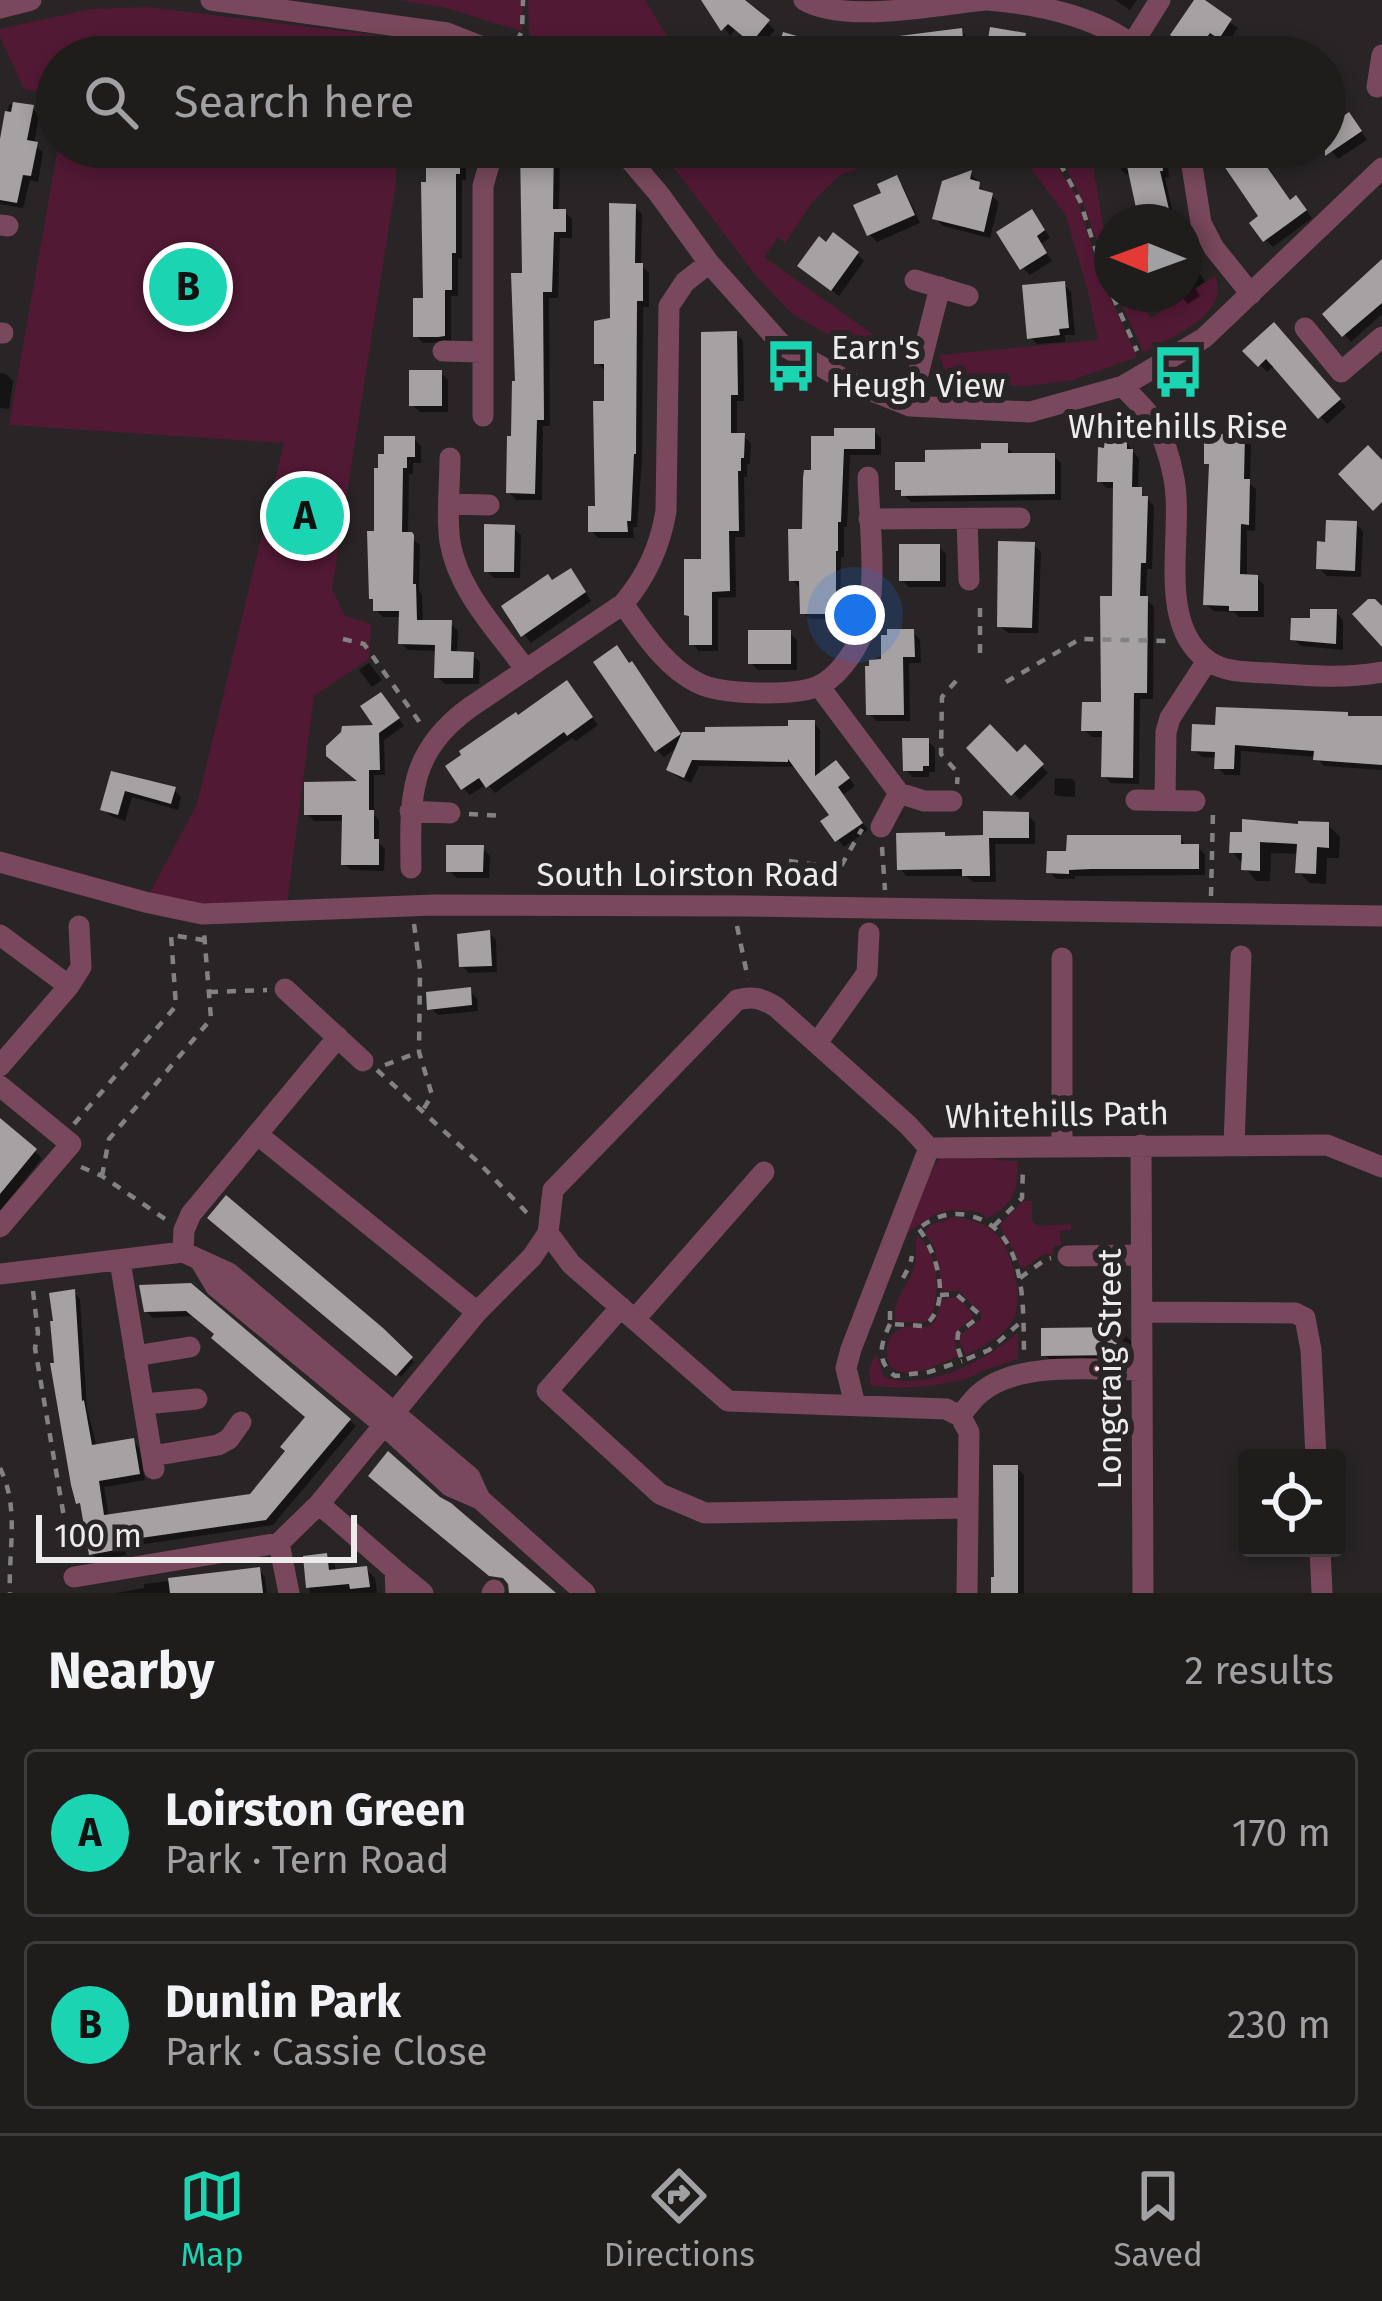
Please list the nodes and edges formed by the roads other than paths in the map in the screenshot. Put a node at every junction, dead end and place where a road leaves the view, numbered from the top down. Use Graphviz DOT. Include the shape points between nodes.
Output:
graph roads {
  1 [pos="31,0"];
  2 [pos="211,0"];
  3 [pos="804,0"];
  4 [pos="986,0"];
  5 [pos="1160,0"];
  6 [pos="0,8"];
  7 [pos="458,36"];
  8 [pos="1112,36"];
  9 [pos="1145,36"];
  10 [pos="1382,55"];
  11 [pos="1377,87"];
  12 [pos="489,168"];
  13 [pos="637,168"];
  14 [pos="1193,168"];
  15 [pos="1382,168"];
  16 [pos="709,263"];
  17 [pos="915,280"];
  18 [pos="940,287"];
  19 [pos="1251,294"];
  20 [pos="968,296"];
  21 [pos="1305,328"];
  22 [pos="1382,337"];
  23 [pos="442,351"];
  24 [pos="482,352"];
  25 [pos="1123,386"];
  26 [pos="910,406"];
  27 [pos="483,416"];
  28 [pos="450,458"];
  29 [pos="868,477"];
  30 [pos="449,504"];
  31 [pos="489,505"];
  32 [pos="1019,518"];
  33 [pos="869,519"];
  34 [pos="967,520"];
  35 [pos="969,580"];
  36 [pos="623,604"];
  37 [pos="1207,661"];
  38 [pos="526,670"];
  39 [pos="1382,672"];
  40 [pos="818,686"];
  41 [pos="899,793"];
  42 [pos="1136,800"];
  43 [pos="1165,800"];
  44 [pos="952,801"];
  45 [pos="1195,801"];
  46 [pos="410,811"];
  47 [pos="451,813"];
  48 [pos="881,827"];
  49 [pos="0,862"];
  50 [pos="411,868"];
  51 [pos="1382,916"];
  52 [pos="80,926"];
  53 [pos="869,933"];
  54 [pos="0,935"];
  55 [pos="1240,956"];
  56 [pos="1062,958"];
  57 [pos="69,986"];
  58 [pos="285,989"];
  59 [pos="338,1037"];
  60 [pos="817,1043"];
  61 [pos="363,1061"];
  62 [pos="0,1066"];
  63 [pos="0,1086"];
  64 [pos="258,1135"];
  65 [pos="1141,1144"];
  66 [pos="1234,1145"];
  67 [pos="1062,1146"];
  68 [pos="929,1148"];
  69 [pos="1382,1167"];
  70 [pos="764,1172"];
  71 [pos="0,1227"];
  72 [pos="548,1233"];
  73 [pos="189,1248"];
  74 [pos="1068,1256"];
  75 [pos="1141,1256"];
  76 [pos="120,1261"];
  77 [pos="0,1274"];
  78 [pos="477,1312"];
  79 [pos="1142,1312"];
  80 [pos="628,1313"];
  81 [pos="190,1347"];
  82 [pos="135,1356"];
  83 [pos="1142,1370"];
  84 [pos="197,1399"];
  85 [pos="144,1404"];
  86 [pos="855,1405"];
  87 [pos="960,1416"];
  88 [pos="391,1420"];
  89 [pos="242,1422"];
  90 [pos="1316,1449"];
  91 [pos="320,1504"];
  92 [pos="968,1508"];
  93 [pos="279,1543"];
  94 [pos="1320,1557"];
  95 [pos="395,1570"];
  96 [pos="74,1577"];
  97 [pos="289,1593"];
  98 [pos="396,1593"];
  99 [pos="423,1593"];
  100 [pos="585,1593"];
  101 [pos="968,1593"];
  102 [pos="1143,1593"];
  103 [pos="1322,1593"];
  1 -- 6 [label="street"];
  2 -- 7 [label="street"];
  3 -- 4 [label="street" via="856,13"];
  4 -- 8 [label="street" via="1061,10"];
  5 -- 9 [label="street"];
  10 -- 11 [label="street"];
  12 -- 24 [label="street"];
  13 -- 16 [label="street"];
  14 -- 19 [label="street" via="1202,223"];
  15 -- 19 [label="street"];
  16 -- 26 [label="street" via="782,345"];
  16 -- 36 [label="street" via="669,306 662,538"];
  17 -- 18 [label="street"];
  18 -- 20 [label="street"];
  18 -- 26 [label="street"];
  19 -- 25 [label="street" via="1204,338"];
  21 -- 22 [label="street" via="1341,372"];
  23 -- 24 [label="street"];
  24 -- 27 [label="street"];
  25 -- 26 [label="street" via="1030,412"];
  25 -- 37 [label="street" via="1155,423 1174,474 1177,614"];
  28 -- 30 [label="street"];
  29 -- 33 [label="street"];
  30 -- 31 [label="street"];
  30 -- 38 [label="street" via="449,539 464,585"];
  32 -- 34 [label="street"];
  33 -- 34 [label="street"];
  33 -- 40 [label="street" via="868,617 853,652"];
  34 -- 35 [label="street"];
  36 -- 38 [label="street"];
  36 -- 40 [label="street" via="664,658 695,682 738,691"];
  37 -- 39 [label="street" via="1303,676"];
  37 -- 43 [label="street" via="1170,718"];
  38 -- 46 [label="street" via="449,723 416,777"];
  40 -- 41 [label="street"];
  41 -- 44 [label="street"];
  41 -- 48 [label="street"];
  42 -- 43 [label="street"];
  43 -- 45 [label="street"];
  46 -- 47 [label="street"];
  46 -- 50 [label="street"];
  49 -- 51 [label="street, South Loirston Road" via="202,914 734,906"];
  52 -- 57 [label="street" via="81,968"];
  53 -- 60 [label="street" via="867,974"];
  54 -- 57 [label="street"];
  55 -- 66 [label="street"];
  56 -- 67 [label="street"];
  57 -- 62 [label="street"];
  58 -- 59 [label="street"];
  59 -- 61 [label="street"];
  59 -- 64 [label="street"];
  60 -- 68 [label="street"];
  60 -- 72 [label="street" via="764,1000 737,1000 553,1190"];
  63 -- 71 [label="street" via="61,1148"];
  64 -- 73 [label="street" via="190,1214"];
  64 -- 78 [label="street"];
  65 -- 66 [label="street, Whitehills Path"];
  65 -- 67 [label="street, Whitehills Path"];
  65 -- 75 [label="street, Longcraig Street"];
  66 -- 69 [label="street, Whitehills Path" via="1327,1145"];
  67 -- 68 [label="street, Whitehills Path"];
  68 -- 86 [label="street, Whitehills Path" via="902,1241 846,1368"];
  70 -- 80 [label="street"];
  72 -- 78 [label="street"];
  72 -- 80 [label="street"];
  73 -- 76 [label="street"];
  73 -- 88 [label="street" via="216,1287"];
  74 -- 75 [label="street"];
  75 -- 79 [label="street, Longcraig Street"];
  76 -- 77 [label="street"];
  76 -- 82 [label="street"];
  78 -- 88 [label="street"];
  79 -- 83 [label="street, Longcraig Street"];
  79 -- 90 [label="street" via="1305,1318"];
  80 -- 86 [label="street" via="728,1401"];
  80 -- 92 [label="street" via="547,1391 660,1494 705,1514"];
  81 -- 82 [label="street"];
  82 -- 85 [label="street"];
  83 -- 87 [label="street" via="1023,1374 982,1391"];
  83 -- 102 [label="street, Longcraig Street"];
  84 -- 85 [label="street"];
  85 -- 89 [label="street" via="153,1462 218,1445"];
  86 -- 87 [label="street"];
  87 -- 92 [label="street" via="969,1432"];
  88 -- 91 [label="street"];
  88 -- 100 [label="street" via="450,1486 480,1498"];
  91 -- 93 [label="street"];
  91 -- 95 [label="street"];
  92 -- 101 [label="street"];
  93 -- 96 [label="street"];
  93 -- 97 [label="street"];
  94 -- 103 [label="street"];
  95 -- 98 [label="street"];
  95 -- 99 [label="street"];
}
